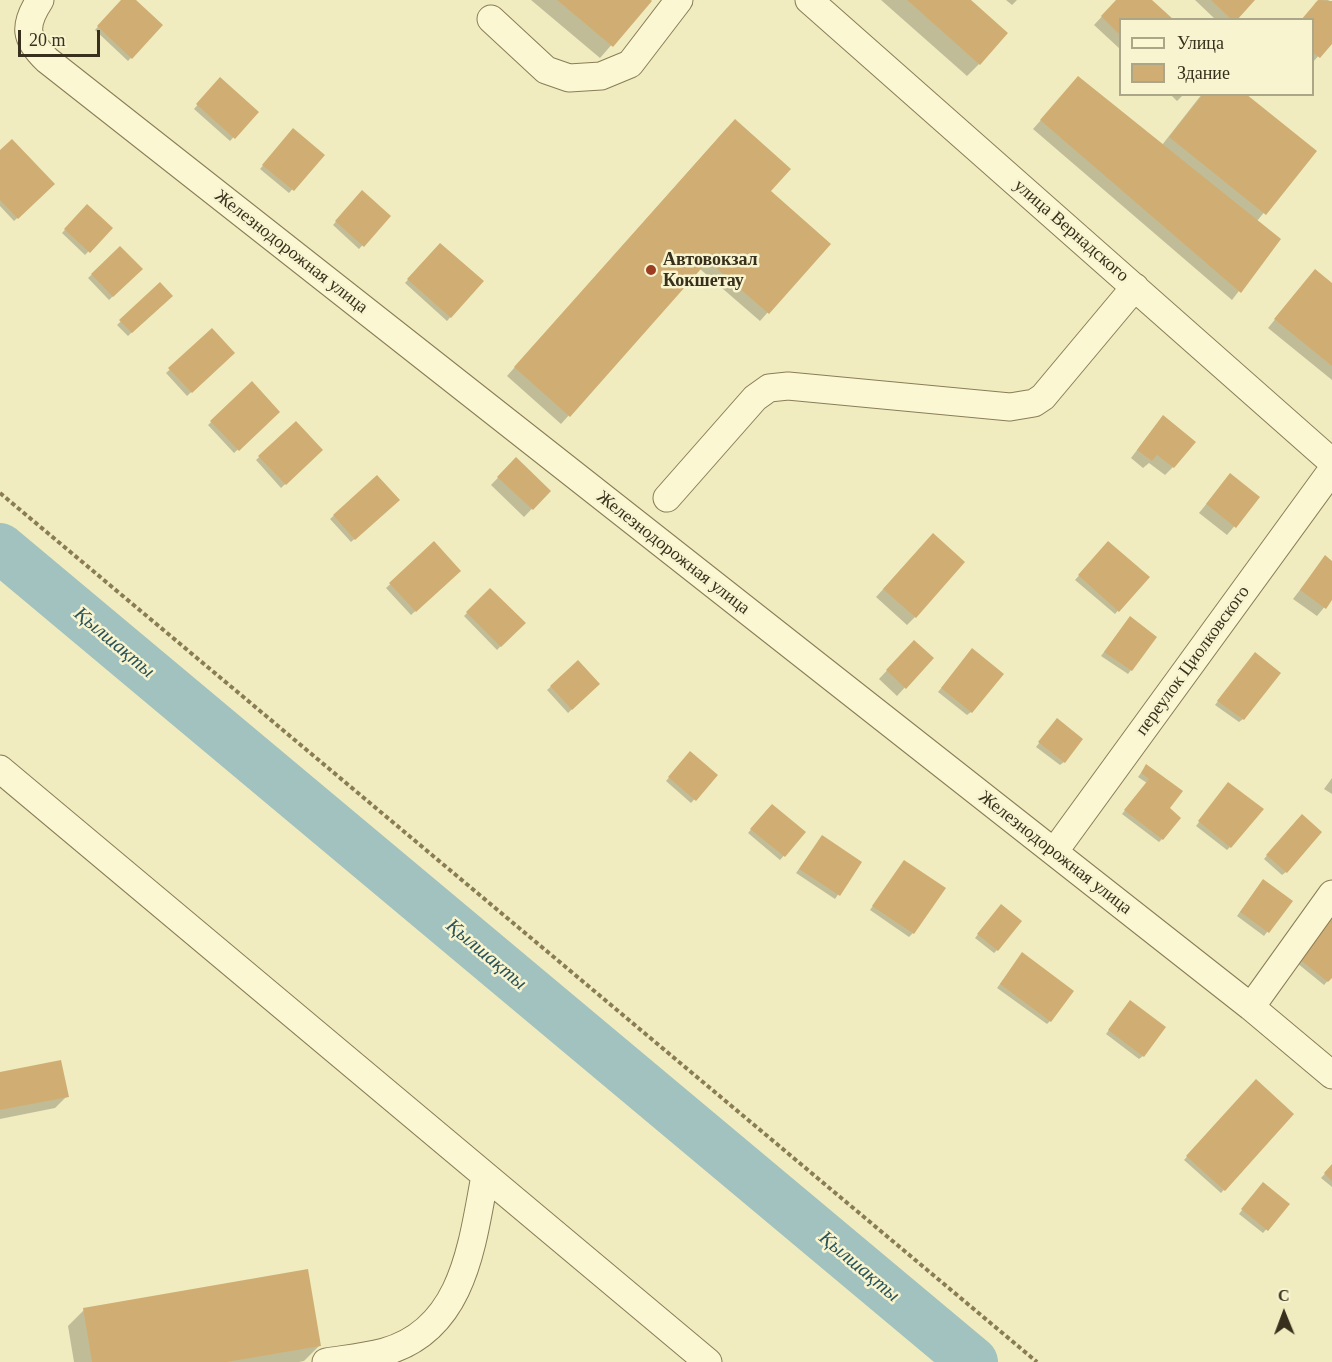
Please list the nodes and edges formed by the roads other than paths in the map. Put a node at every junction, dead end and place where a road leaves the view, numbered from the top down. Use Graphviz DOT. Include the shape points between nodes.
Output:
graph roads {
  1 [pos="679,0"];
  2 [pos="809,0"];
  3 [pos="35,11"];
  4 [pos="490,19"];
  5 [pos="1135,287"];
  6 [pos="1332,462"];
  7 [pos="1332,470"];
  8 [pos="667,498"];
  9 [pos="0,769"];
  10 [pos="1054,852"];
  11 [pos="1332,894"];
  12 [pos="1251,1007"];
  13 [pos="1332,1075"];
  14 [pos="485,1176"];
  15 [pos="387,1357"];
  16 [pos="326,1362"];
  17 [pos="708,1362"];
  1 -- 4 [label="street" via="630,64 601,76 568,78 546,70"];
  2 -- 5 [label="street, улица Вернадского"];
  3 -- 10 [label="street, Железнодорожная улица" via="29,35 33,46 47,60"];
  5 -- 6 [label="street, улица Вернадского"];
  5 -- 8 [label="street" via="1034,404 1010,407 788,386 770,388 755,398"];
  7 -- 10 [label="street, переулок Циолковского"];
  9 -- 14 [label="street"];
  10 -- 12 [label="street, Железнодорожная улица"];
  11 -- 12 [label="street"];
  12 -- 13 [label="street, Железнодорожная улица"];
  14 -- 15 [label="street" via="464,1272 445,1309 438,1321"];
  14 -- 17 [label="street"];
  15 -- 16 [label="street"];
}
